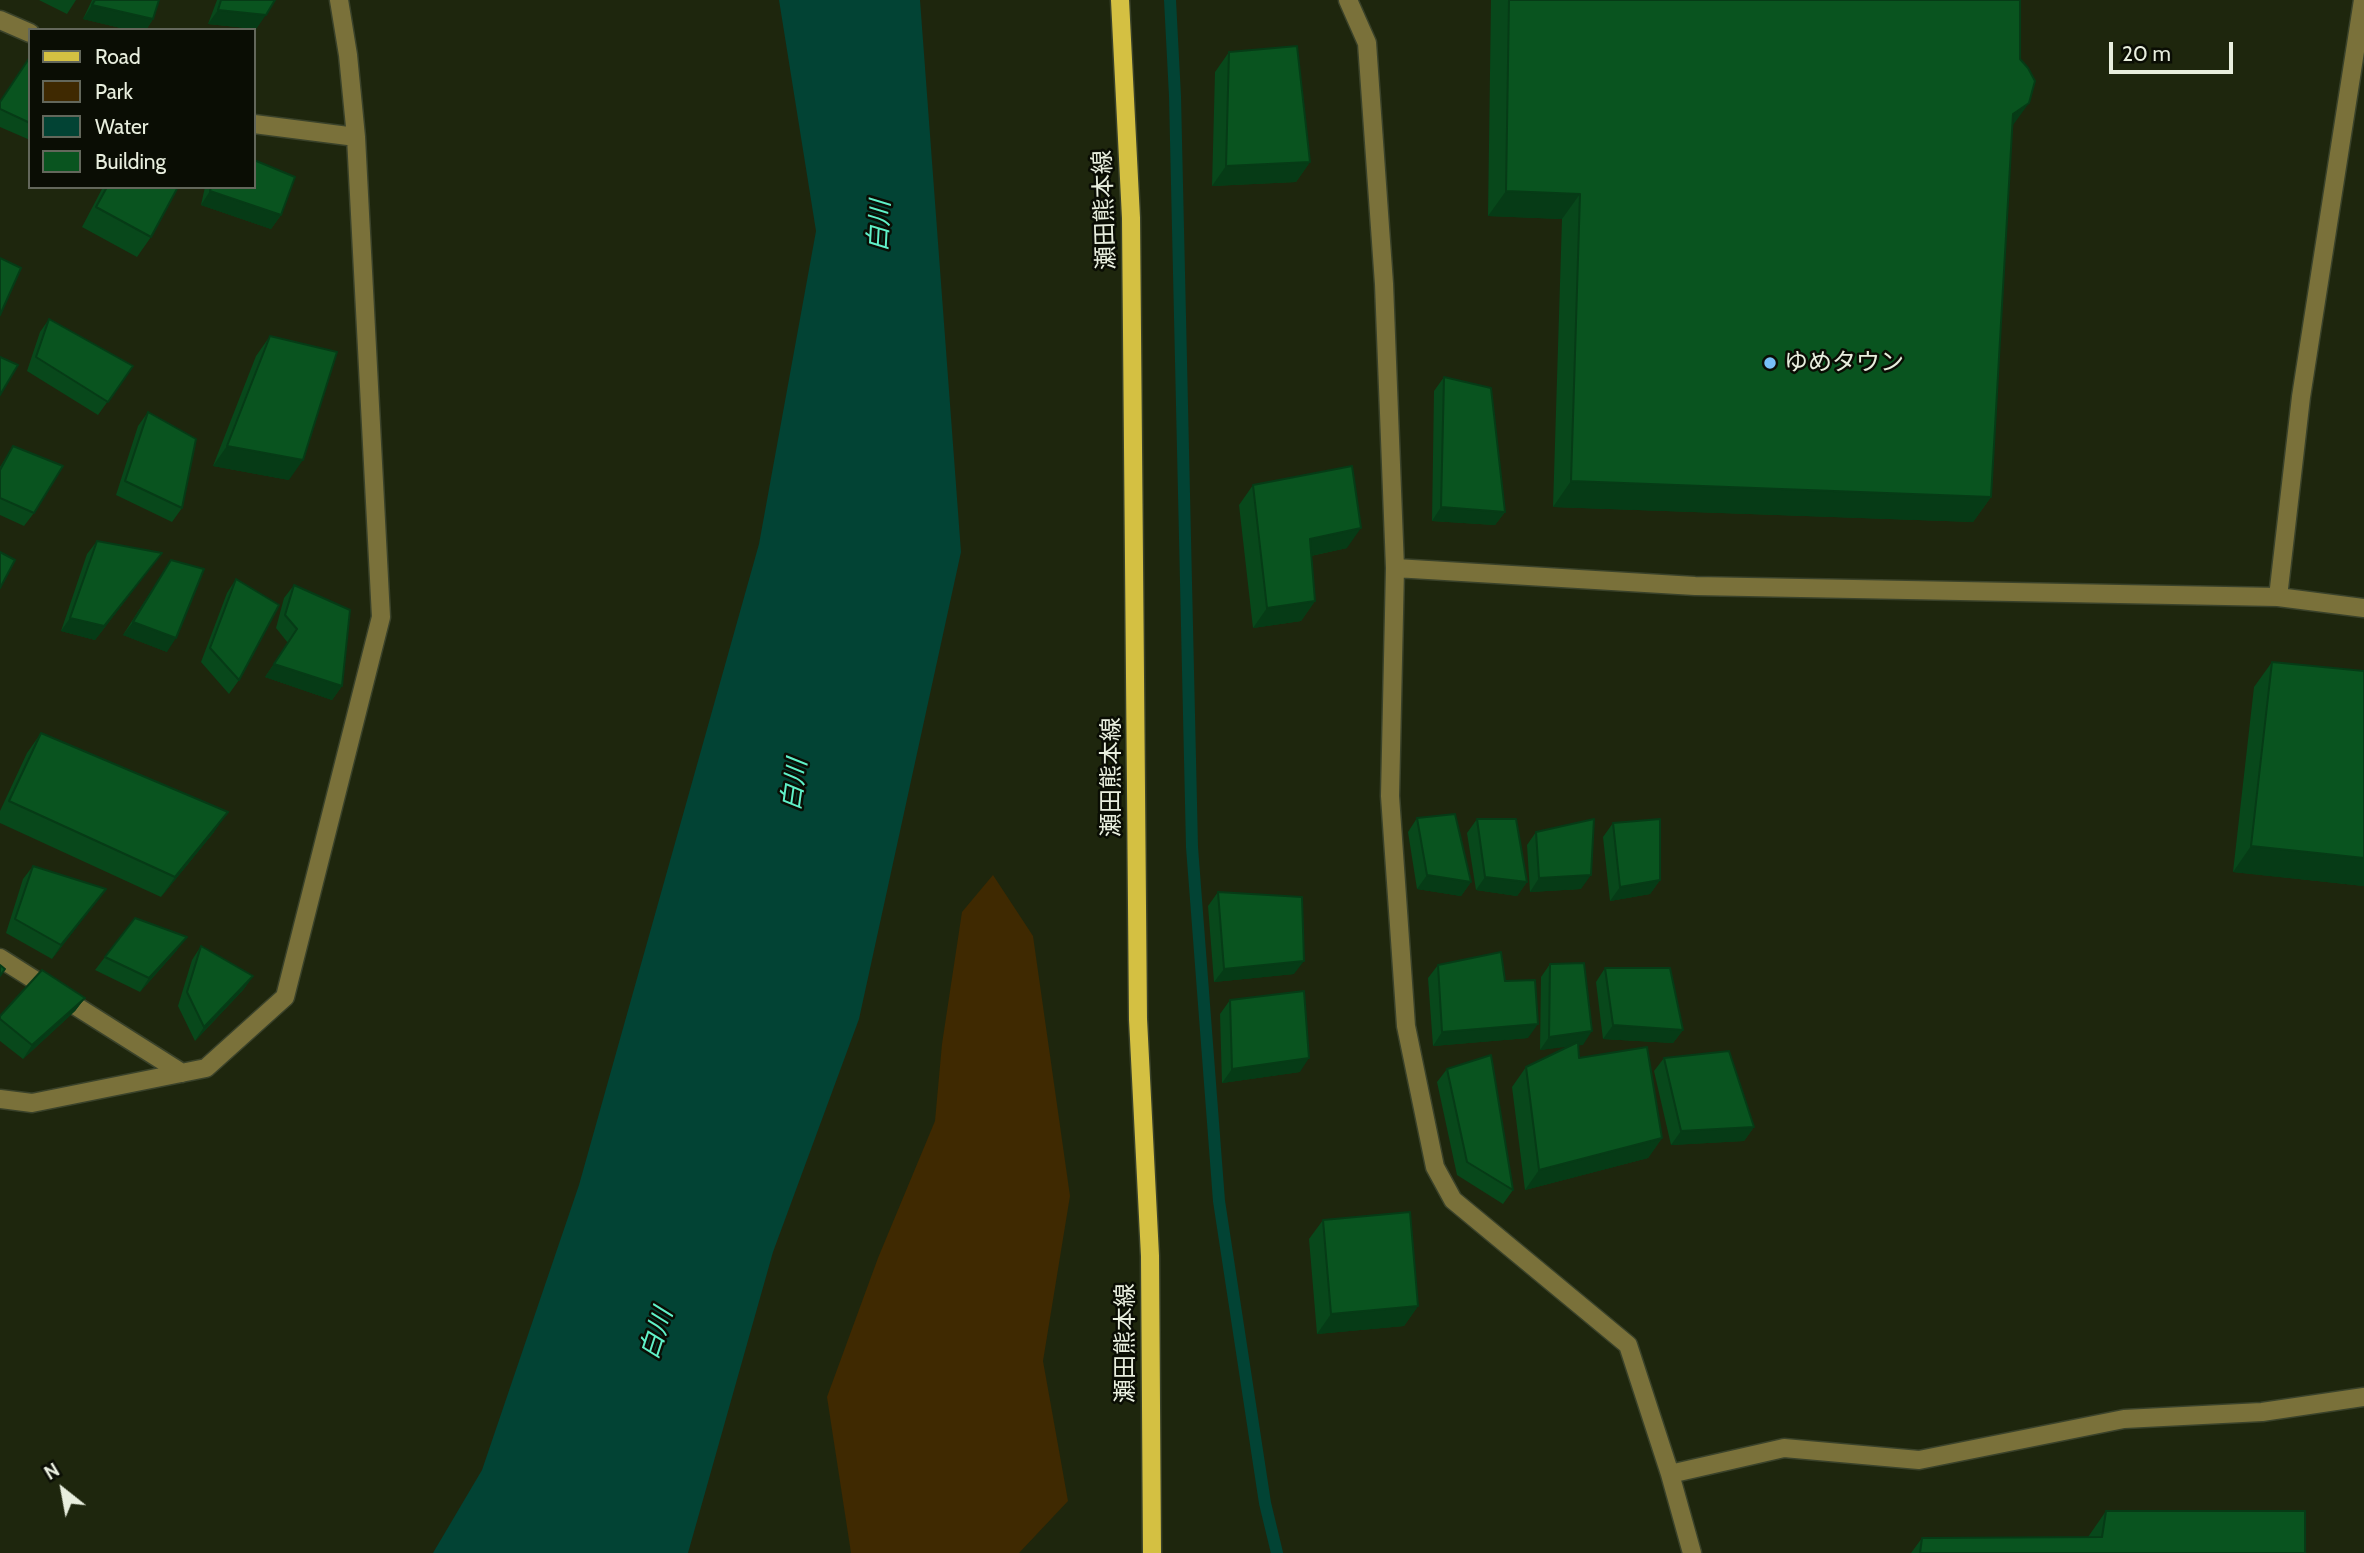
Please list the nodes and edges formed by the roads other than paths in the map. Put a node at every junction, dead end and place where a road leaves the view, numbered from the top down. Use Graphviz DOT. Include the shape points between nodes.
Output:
graph roads {
  1 [pos="339,0"];
  2 [pos="1120,0"];
  3 [pos="1348,0"];
  4 [pos="2363,0"];
  5 [pos="0,20"];
  6 [pos="28,32"];
  7 [pos="256,124"];
  8 [pos="356,137"];
  9 [pos="1395,568"];
  10 [pos="2278,597"];
  11 [pos="2364,608"];
  12 [pos="0,958"];
  13 [pos="182,1073"];
  14 [pos="0,1099"];
  15 [pos="2364,1397"];
  16 [pos="1670,1474"];
  17 [pos="1152,1553"];
  18 [pos="1692,1553"];
  1 -- 8 [label="street"];
  2 -- 17 [label="main road, 瀬田熊本線" via="1131,218 1138,1019 1150,1256"];
  3 -- 9 [label="street" via="1367,43 1384,284"];
  4 -- 10 [label="street" via="2301,397"];
  5 -- 6 [label="street"];
  7 -- 8 [label="street"];
  8 -- 13 [label="street" via="381,617 285,997 206,1068"];
  9 -- 10 [label="street" via="1695,586"];
  9 -- 16 [label="street" via="1390,796 1406,1027 1435,1167 1453,1200 1628,1345"];
  10 -- 11 [label="street"];
  12 -- 13 [label="street"];
  13 -- 14 [label="street" via="32,1103"];
  15 -- 16 [label="street" via="2262,1412 2124,1419 1919,1460 1784,1448"];
  16 -- 18 [label="street"];
}
